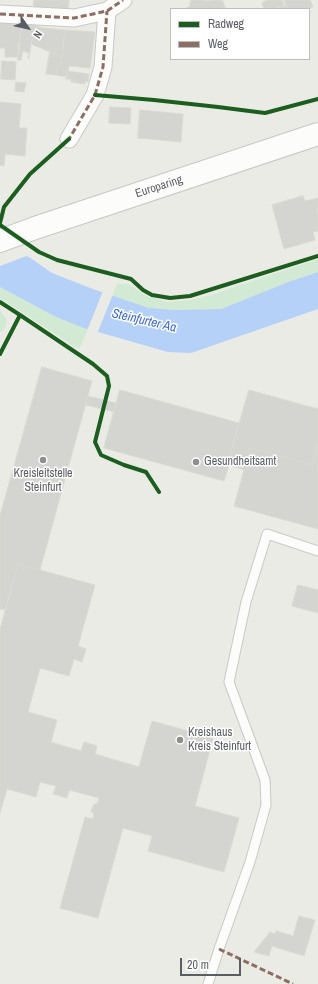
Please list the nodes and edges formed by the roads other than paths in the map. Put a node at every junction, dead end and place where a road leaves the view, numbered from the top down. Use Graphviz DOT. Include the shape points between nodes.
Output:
graph roads {
  1 [pos="122,0"];
  2 [pos="107,11"];
  3 [pos="0,14"];
  4 [pos="318,134"];
  5 [pos="70,139"];
  6 [pos="0,241"];
  7 [pos="318,551"];
  8 [pos="208,984"];
  1 -- 2 [label="street"];
  2 -- 3 [label="street" via="74,18"];
  2 -- 5 [label="street" via="103,67 95,95"];
  4 -- 6 [label="main road, Europaring"];
  7 -- 8 [label="lane" via="267,534 246,602 229,682 264,780 266,805 250,862"];
}
